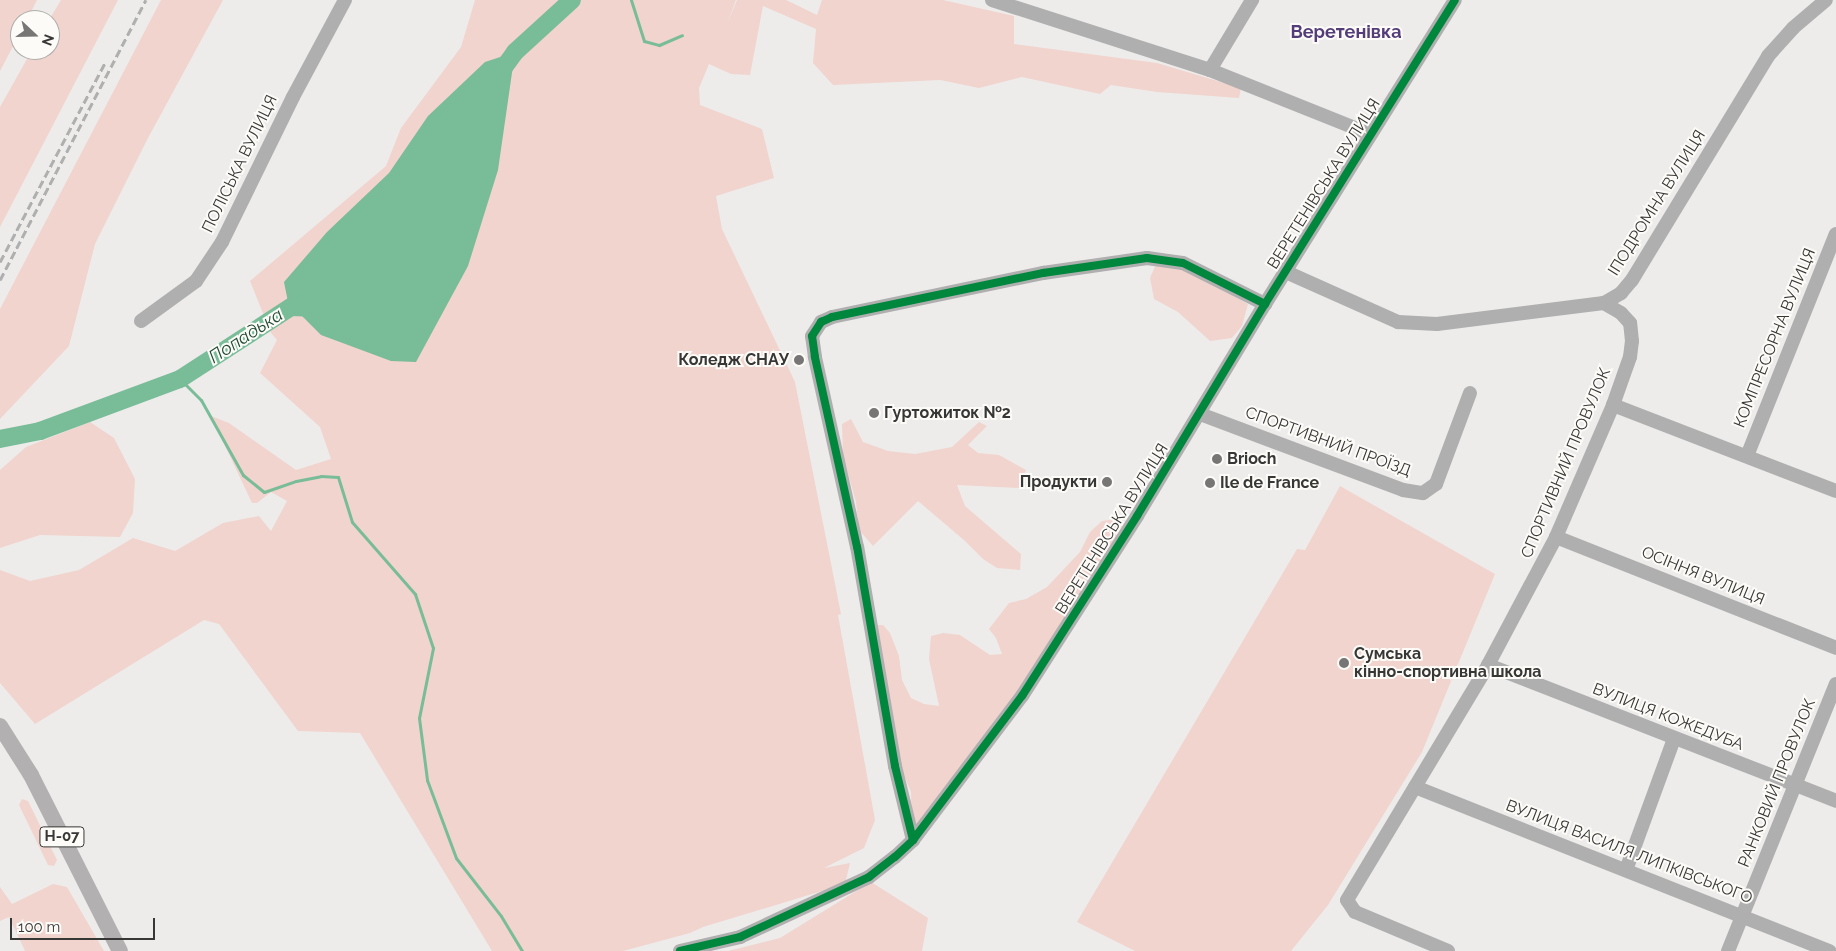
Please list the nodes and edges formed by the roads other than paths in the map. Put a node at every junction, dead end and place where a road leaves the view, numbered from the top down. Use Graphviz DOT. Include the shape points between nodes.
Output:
graph roads {
  1 [pos="345,0"];
  2 [pos="992,0"];
  3 [pos="1252,0"];
  4 [pos="1456,0"];
  5 [pos="1826,0"];
  6 [pos="1210,70"];
  7 [pos="1370,134"];
  8 [pos="1836,234"];
  9 [pos="1286,272"];
  10 [pos="1604,303"];
  11 [pos="1265,304"];
  12 [pos="140,321"];
  13 [pos="1470,393"];
  14 [pos="1613,405"];
  15 [pos="1200,414"];
  16 [pos="1747,456"];
  17 [pos="1836,491"];
  18 [pos="1556,537"];
  19 [pos="1836,648"];
  20 [pos="1488,665"];
  21 [pos="1836,684"];
  22 [pos="0,726"];
  23 [pos="1674,740"];
  24 [pos="1794,784"];
  25 [pos="1415,787"];
  26 [pos="1836,801"];
  27 [pos="913,840"];
  28 [pos="1626,870"];
  29 [pos="1742,915"];
  30 [pos="120,951"];
  31 [pos="680,951"];
  32 [pos="1448,951"];
  33 [pos="1728,951"];
  34 [pos="1830,951"];
  1 -- 12 [label="street, ПОЛІСЬКА ВУЛИЦЯ" via="222,242 196,281"];
  2 -- 6 [label="street"];
  3 -- 6 [label="street"];
  4 -- 7 [label="street, ВЕРЕТЕНІВСЬКА ВУЛИЦЯ"];
  5 -- 10 [label="street, ІПОДРОМНА ВУЛИЦЯ" via="1793,28 1768,56 1632,280"];
  6 -- 7 [label="street"];
  7 -- 9 [label="street, ВЕРЕТЕНІВСЬКА ВУЛИЦЯ"];
  8 -- 16 [label="street, КОМПРЕСОРНА ВУЛИЦЯ"];
  9 -- 10 [label="street, ІПОДРОМНА ВУЛИЦЯ" via="1398,322 1437,324"];
  9 -- 11 [label="street, ВЕРЕТЕНІВСЬКА ВУЛИЦЯ"];
  10 -- 14 [label="street, СПОРТИВНИЙ ПРОВУЛОК" via="1622,312 1630,323 1632,341 1630,357"];
  11 -- 15 [label="street, ВЕРЕТЕНІВСЬКА ВУЛИЦЯ"];
  11 -- 27 [label="street" via="1183,263 1148,258 1016,278 821,322 812,336 815,357 857,547 895,766"];
  13 -- 15 [label="street, СПОРТИВНИЙ ПРОЇЗД" via="1436,484 1423,493 1403,490"];
  14 -- 16 [label="street"];
  14 -- 18 [label="street, СПОРТИВНИЙ ПРОВУЛОК"];
  15 -- 27 [label="street, ВЕРЕТЕНІВСЬКА ВУЛИЦЯ" via="1022,696"];
  16 -- 17 [label="street"];
  18 -- 19 [label="street, ОСІННЯ ВУЛИЦЯ"];
  18 -- 20 [label="street, СПОРТИВНИЙ ПРОВУЛОК"];
  20 -- 23 [label="street, ВУЛИЦЯ КОЖЕДУБА"];
  20 -- 25 [label="street, СПОРТИВНИЙ ПРОВУЛОК"];
  21 -- 24 [label="street, РАНКОВИЙ ПРОВУЛОК"];
  22 -- 30 [label="main road, Н-07" via="31,775"];
  23 -- 24 [label="street, ВУЛИЦЯ КОЖЕДУБА"];
  23 -- 28 [label="street"];
  24 -- 26 [label="street, ВУЛИЦЯ КОЖЕДУБА"];
  24 -- 29 [label="street, РАНКОВИЙ ПРОВУЛОК"];
  25 -- 28 [label="street, ВУЛИЦЯ ВАСИЛЯ ЛИПКІВСЬКОГО"];
  25 -- 32 [label="street, СПОРТИВНИЙ ПРОВУЛОК" via="1347,900 1355,912"];
  27 -- 31 [label="street, ВЕРЕТЕНІВСЬКА ВУЛИЦЯ" via="869,877 740,937"];
  28 -- 29 [label="street, ВУЛИЦЯ ВАСИЛЯ ЛИПКІВСЬКОГО"];
  29 -- 33 [label="street, РАНКОВИЙ ПРОВУЛОК"];
  29 -- 34 [label="street, ВУЛИЦЯ ВАСИЛЯ ЛИПКІВСЬКОГО"];
}
